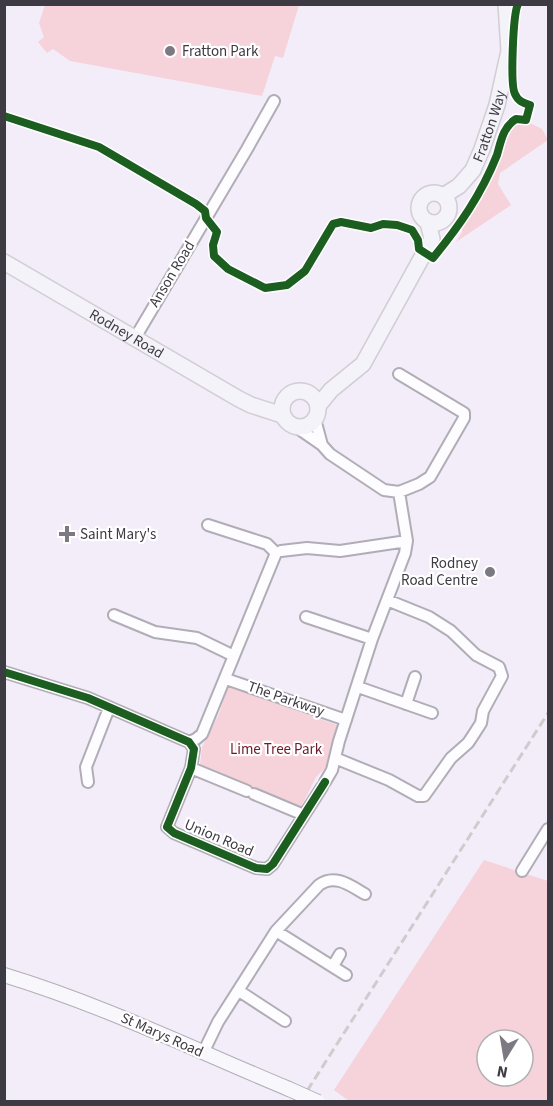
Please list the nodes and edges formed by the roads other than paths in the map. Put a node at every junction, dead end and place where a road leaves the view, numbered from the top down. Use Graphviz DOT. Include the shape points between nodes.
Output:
graph roads {
  1 [pos="506,4"];
  2 [pos="274,101"];
  3 [pos="443,196"];
  4 [pos="428,222"];
  5 [pos="4,262"];
  6 [pos="135,338"];
  7 [pos="399,374"];
  8 [pos="348,378"];
  9 [pos="303,391"];
  10 [pos="284,399"];
  11 [pos="251,405"];
  12 [pos="316,413"];
  13 [pos="282,415"];
  14 [pos="296,427"];
  15 [pos="322,445"];
  16 [pos="399,492"];
  17 [pos="208,525"];
  18 [pos="407,542"];
  19 [pos="279,552"];
  20 [pos="387,600"];
  21 [pos="114,615"];
  22 [pos="306,617"];
  23 [pos="372,639"];
  24 [pos="234,656"];
  25 [pos="4,672"];
  26 [pos="415,677"];
  27 [pos="226,679"];
  28 [pos="358,687"];
  29 [pos="406,704"];
  30 [pos="109,708"];
  31 [pos="432,713"];
  32 [pos="346,720"];
  33 [pos="189,742"];
  34 [pos="335,758"];
  35 [pos="191,768"];
  36 [pos="88,782"];
  37 [pos="304,815"];
  38 [pos="549,829"];
  39 [pos="522,871"];
  40 [pos="365,894"];
  41 [pos="276,931"];
  42 [pos="340,954"];
  43 [pos="333,966"];
  44 [pos="4,975"];
  45 [pos="346,975"];
  46 [pos="239,990"];
  47 [pos="285,1021"];
  48 [pos="203,1053"];
  49 [pos="318,1101"];
  1 -- 3 [label="main road, Fratton Way" via="509,51 482,149 473,170"];
  2 -- 6 [label="street, Anson Road"];
  3 -- 4 [label="main road" via="448,213 438,223"];
  3 -- 4 [label="main road, Fratton Way" via="428,194 421,201 419,212"];
  4 -- 8 [label="main road, Fratton Way" via="432,239 425,253 372,350"];
  5 -- 6 [label="main road, Rodney Road"];
  6 -- 11 [label="main road, Rodney Road"];
  7 -- 16 [label="street" via="464,413 430,477"];
  8 -- 9 [label="main road"];
  8 -- 12 [label="main road, Fratton Way" via="331,390"];
  9 -- 10 [label="main road"];
  9 -- 12 [label="main road" via="313,396"];
  10 -- 11 [label="main road"];
  10 -- 13 [label="main road"];
  11 -- 13 [label="main road, Rodney Road"];
  12 -- 14 [label="main road" via="307,426"];
  12 -- 15 [label="street"];
  13 -- 14 [label="main road"];
  14 -- 15 [label="street"];
  15 -- 16 [label="street" via="384,490"];
  16 -- 18 [label="street, Union Road"];
  17 -- 19 [label="street" via="267,544"];
  18 -- 19 [label="street" via="340,551 307,548"];
  18 -- 20 [label="street, Union Road"];
  19 -- 24 [label="street"];
  20 -- 23 [label="street, Union Road"];
  20 -- 34 [label="street" via="429,617 451,631 476,655 499,666 502,676 474,734 424,796"];
  21 -- 24 [label="street" via="155,632 197,638"];
  22 -- 23 [label="street"];
  23 -- 28 [label="street, Union Road"];
  24 -- 27 [label="street"];
  25 -- 30 [label="street"];
  26 -- 29 [label="street"];
  27 -- 32 [label="street, The Parkway"];
  27 -- 33 [label="street" via="202,734"];
  28 -- 29 [label="street"];
  28 -- 32 [label="street, Union Road"];
  29 -- 31 [label="street"];
  30 -- 33 [label="street"];
  30 -- 36 [label="street" via="87,767"];
  32 -- 34 [label="street, Union Road"];
  33 -- 35 [label="street, Union Road" via="194,749"];
  34 -- 37 [label="street, Union Road" via="324,785"];
  35 -- 37 [label="street"];
  35 -- 37 [label="street, Union Road" via="168,827 256,868 267,870 273,864"];
  38 -- 39 [label="street"];
  40 -- 41 [label="street" via="335,879 324,881"];
  41 -- 43 [label="street"];
  41 -- 46 [label="street"];
  42 -- 43 [label="street"];
  43 -- 45 [label="street"];
  44 -- 48 [label="street, St Marys Road" via="67,995"];
  46 -- 47 [label="street"];
  46 -- 48 [label="street"];
  48 -- 49 [label="street, St Marys Road, bridge"];
}
